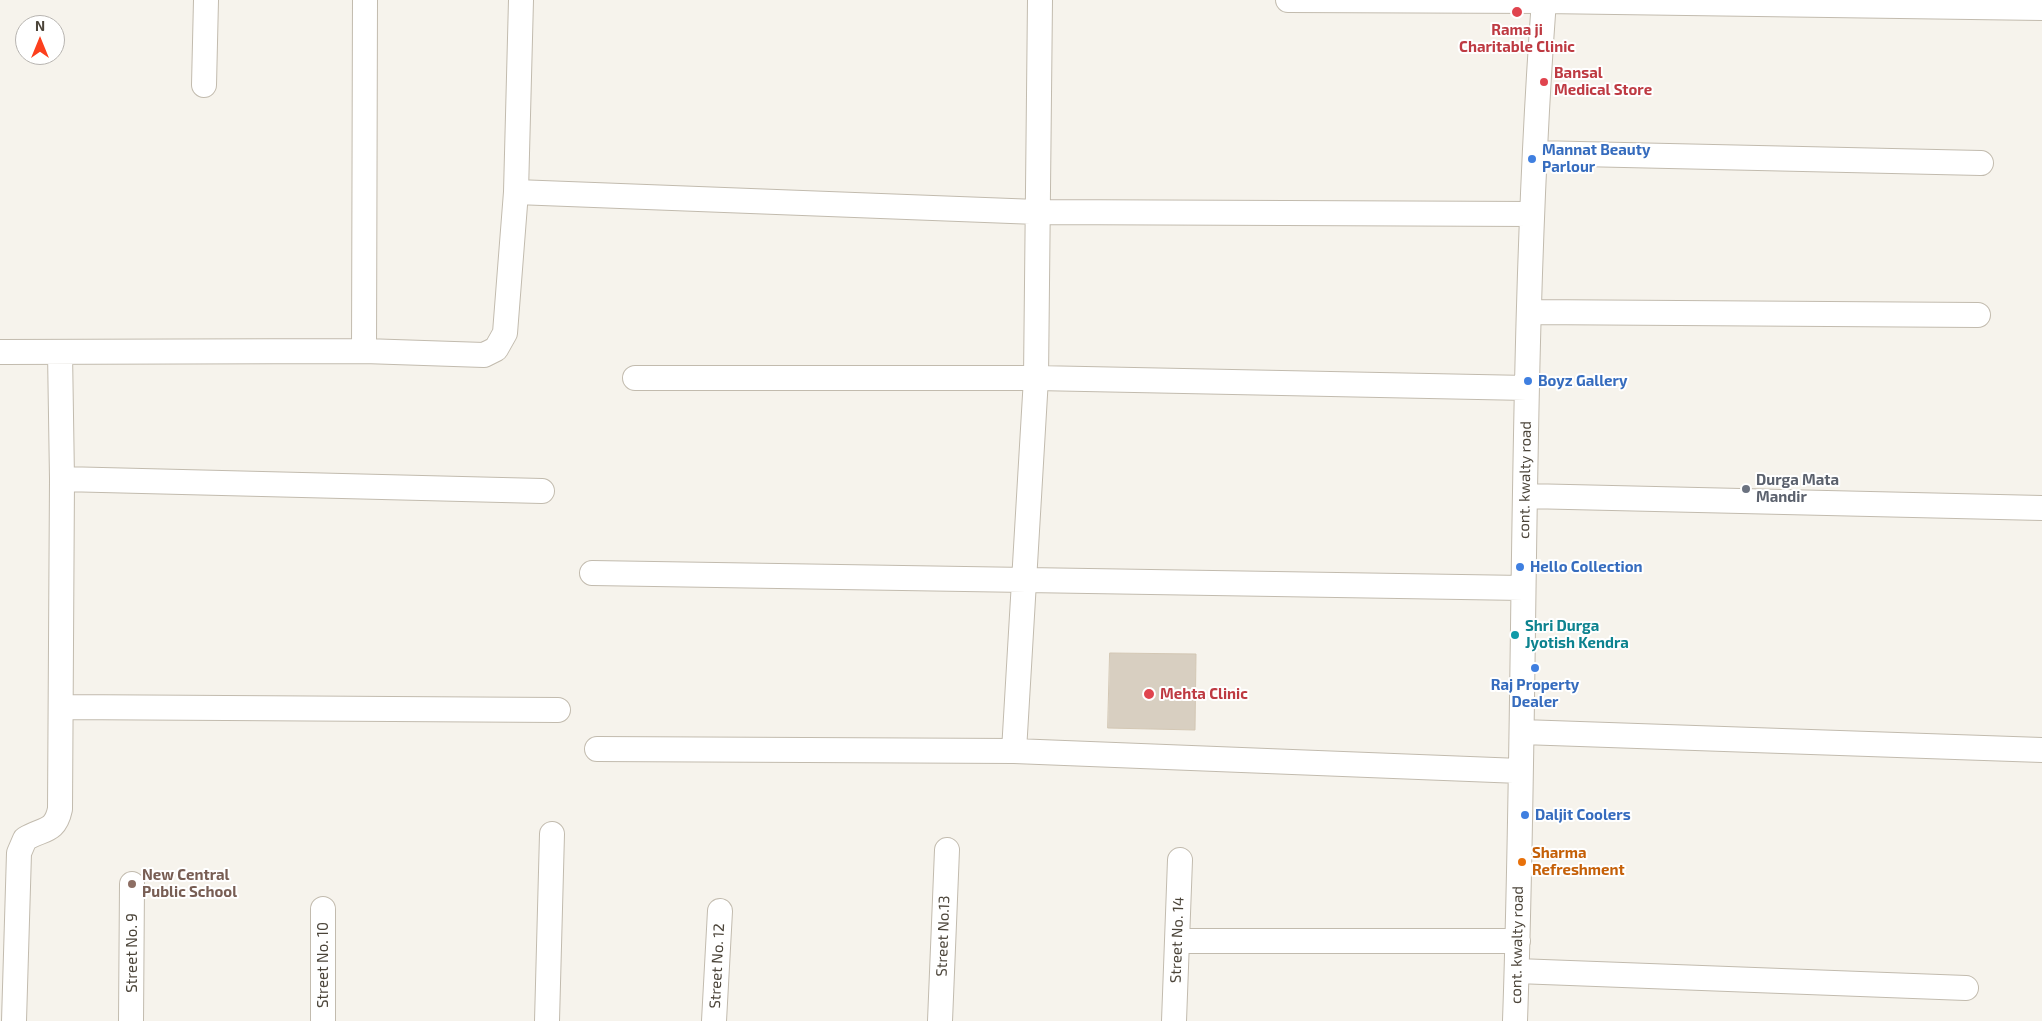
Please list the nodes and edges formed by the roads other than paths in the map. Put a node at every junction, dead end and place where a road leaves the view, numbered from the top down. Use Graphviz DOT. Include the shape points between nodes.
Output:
graph roads {
  1 [pos="206,0"];
  2 [pos="365,0"];
  3 [pos="521,0"];
  4 [pos="1040,0"];
  5 [pos="1288,0"];
  6 [pos="1544,0"];
  7 [pos="2011,4"];
  8 [pos="2042,8"];
  9 [pos="204,85"];
  10 [pos="1535,153"];
  11 [pos="1981,163"];
  12 [pos="516,192"];
  13 [pos="1037,212"];
  14 [pos="1532,214"];
  15 [pos="1529,312"];
  16 [pos="1978,315"];
  17 [pos="364,351"];
  18 [pos="0,352"];
  19 [pos="60,352"];
  20 [pos="635,378"];
  21 [pos="1036,378"];
  22 [pos="1527,388"];
  23 [pos="62,479"];
  24 [pos="542,491"];
  25 [pos="1526,496"];
  26 [pos="2042,508"];
  27 [pos="592,573"];
  28 [pos="1024,580"];
  29 [pos="1523,588"];
  30 [pos="61,707"];
  31 [pos="558,710"];
  32 [pos="1522,732"];
  33 [pos="597,748"];
  34 [pos="2042,750"];
  35 [pos="1014,751"];
  36 [pos="1520,771"];
  37 [pos="552,834"];
  38 [pos="947,850"];
  39 [pos="1180,860"];
  40 [pos="132,884"];
  41 [pos="323,909"];
  42 [pos="720,911"];
  43 [pos="1177,941"];
  44 [pos="1518,941"];
  45 [pos="1517,971"];
  46 [pos="1966,988"];
  47 [pos="14,1021"];
  48 [pos="132,1021"];
  49 [pos="323,1021"];
  50 [pos="546,1021"];
  51 [pos="714,1021"];
  52 [pos="940,1021"];
  53 [pos="1174,1021"];
  54 [pos="1516,1021"];
  1 -- 9 [label="street"];
  2 -- 17 [label="street"];
  3 -- 12 [label="street"];
  4 -- 13 [label="street"];
  5 -- 6 [label="street"];
  6 -- 7 [label="street"];
  6 -- 10 [label="street, cont. kwalty road"];
  7 -- 8 [label="street"];
  10 -- 11 [label="street"];
  10 -- 14 [label="street, cont. kwalty road"];
  12 -- 13 [label="street"];
  12 -- 17 [label="street" via="505,333 496,349 484,355"];
  13 -- 14 [label="street"];
  13 -- 21 [label="street"];
  14 -- 15 [label="street, cont. kwalty road"];
  15 -- 16 [label="street"];
  15 -- 22 [label="street, cont. kwalty road"];
  17 -- 19 [label="street"];
  18 -- 19 [label="street"];
  19 -- 23 [label="street"];
  20 -- 21 [label="street"];
  21 -- 22 [label="street"];
  21 -- 28 [label="street"];
  22 -- 25 [label="street, cont. kwalty road"];
  23 -- 24 [label="street"];
  23 -- 30 [label="street"];
  25 -- 26 [label="street"];
  25 -- 29 [label="street, cont. kwalty road"];
  27 -- 28 [label="street"];
  28 -- 29 [label="street"];
  28 -- 35 [label="street"];
  29 -- 32 [label="street, cont. kwalty road"];
  30 -- 31 [label="street"];
  30 -- 47 [label="street" via="58,818 49,829 25,839 19,853"];
  32 -- 34 [label="street"];
  32 -- 36 [label="street, cont. kwalty road"];
  33 -- 35 [label="street"];
  35 -- 36 [label="street"];
  36 -- 44 [label="street, cont. kwalty road"];
  37 -- 50 [label="street"];
  38 -- 52 [label="street, Street No.13"];
  39 -- 43 [label="street, Street No. 14"];
  40 -- 48 [label="street, Street No. 9"];
  41 -- 49 [label="street, Street No. 10"];
  42 -- 51 [label="street, Street No. 12"];
  43 -- 44 [label="street"];
  43 -- 53 [label="street, Street No. 14"];
  44 -- 45 [label="street, cont. kwalty road"];
  45 -- 46 [label="street"];
  45 -- 54 [label="street, cont. kwalty road"];
}
